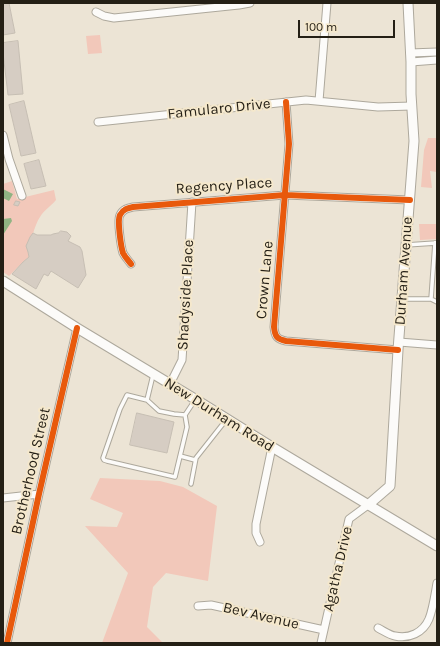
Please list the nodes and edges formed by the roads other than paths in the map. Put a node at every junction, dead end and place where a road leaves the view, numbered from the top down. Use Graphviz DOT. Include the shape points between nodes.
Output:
graph roads {
  1 [pos="250,3"];
  2 [pos="327,3"];
  3 [pos="408,3"];
  4 [pos="96,12"];
  5 [pos="434,51"];
  6 [pos="411,58"];
  7 [pos="437,60"];
  8 [pos="429,61"];
  9 [pos="437,65"];
  10 [pos="319,101"];
  11 [pos="286,102"];
  12 [pos="412,106"];
  13 [pos="98,122"];
  14 [pos="3,135"];
  15 [pos="6,160"];
  16 [pos="285,194"];
  17 [pos="22,196"];
  18 [pos="410,200"];
  19 [pos="192,202"];
  20 [pos="436,243"];
  21 [pos="406,245"];
  22 [pos="131,264"];
  23 [pos="3,281"];
  24 [pos="402,299"];
  25 [pos="431,299"];
  26 [pos="437,302"];
  27 [pos="77,328"];
  28 [pos="437,345"];
  29 [pos="398,346"];
  30 [pos="153,374"];
  31 [pos="170,384"];
  32 [pos="195,399"];
  33 [pos="147,400"];
  34 [pos="185,415"];
  35 [pos="226,419"];
  36 [pos="272,447"];
  37 [pos="180,456"];
  38 [pos="195,460"];
  39 [pos="190,484"];
  40 [pos="39,494"];
  41 [pos="3,498"];
  42 [pos="368,505"];
  43 [pos="260,542"];
  44 [pos="437,546"];
  45 [pos="437,583"];
  46 [pos="198,606"];
  47 [pos="378,628"];
  48 [pos="324,630"];
  49 [pos="7,643"];
  50 [pos="321,643"];
  1 -- 4 [label="street" via="114,18"];
  2 -- 10 [label="street"];
  3 -- 6 [label="main road, Durham Avenue"];
  5 -- 6 [label="street"];
  6 -- 8 [label="street"];
  6 -- 12 [label="main road, Durham Avenue"];
  7 -- 8 [label="street"];
  8 -- 9 [label="lane"];
  10 -- 11 [label="street, Famularo Drive"];
  10 -- 12 [label="street, Famularo Drive"];
  11 -- 13 [label="street, Famularo Drive"];
  11 -- 16 [label="street, Crown Lane" via="289,144"];
  12 -- 18 [label="main road, Durham Avenue" via="414,141"];
  14 -- 15 [label="street"];
  15 -- 17 [label="street"];
  16 -- 18 [label="street, Regency Place"];
  16 -- 19 [label="street, Regency Place"];
  16 -- 29 [label="street, Crown Lane" via="274,327 277,337 286,341"];
  18 -- 21 [label="main road, Durham Avenue"];
  19 -- 22 [label="street, Regency Place" via="133,206 126,208 119,215 122,252"];
  19 -- 31 [label="street, Shadyside Place" via="182,360"];
  20 -- 21 [label="lane"];
  20 -- 25 [label="lane"];
  21 -- 24 [label="main road, Durham Avenue"];
  23 -- 27 [label="main road, New Durham Road"];
  24 -- 25 [label="lane"];
  24 -- 29 [label="main road, Durham Avenue"];
  25 -- 26 [label="lane"];
  27 -- 30 [label="main road, New Durham Road"];
  27 -- 40 [label="street, Brotherhood Street"];
  28 -- 29 [label="street, Crown Lane"];
  29 -- 42 [label="main road, Durham Avenue" via="390,486"];
  30 -- 31 [label="main road, New Durham Road"];
  30 -- 33 [label="lane"];
  31 -- 32 [label="main road, New Durham Road"];
  32 -- 34 [label="lane"];
  32 -- 35 [label="main road, New Durham Road"];
  33 -- 34 [label="lane" via="159,411"];
  33 -- 37 [label="lane" via="127,395 104,460 175,477"];
  34 -- 37 [label="lane" via="186,427"];
  35 -- 36 [label="main road, New Durham Road"];
  35 -- 38 [label="lane"];
  36 -- 42 [label="main road, New Durham Road"];
  36 -- 43 [label="street" via="256,524"];
  37 -- 38 [label="lane"];
  38 -- 39 [label="lane"];
  40 -- 41 [label="street"];
  40 -- 49 [label="street, Brotherhood Street"];
  42 -- 44 [label="main road, New Durham Road"];
  42 -- 48 [label="street, Agatha Drive" via="349,519"];
  45 -- 47 [label="street" via="429,619 418,633 396,636"];
  46 -- 48 [label="street, Bev Avenue" via="211,605"];
  48 -- 50 [label="street, Agatha Drive"];
}
